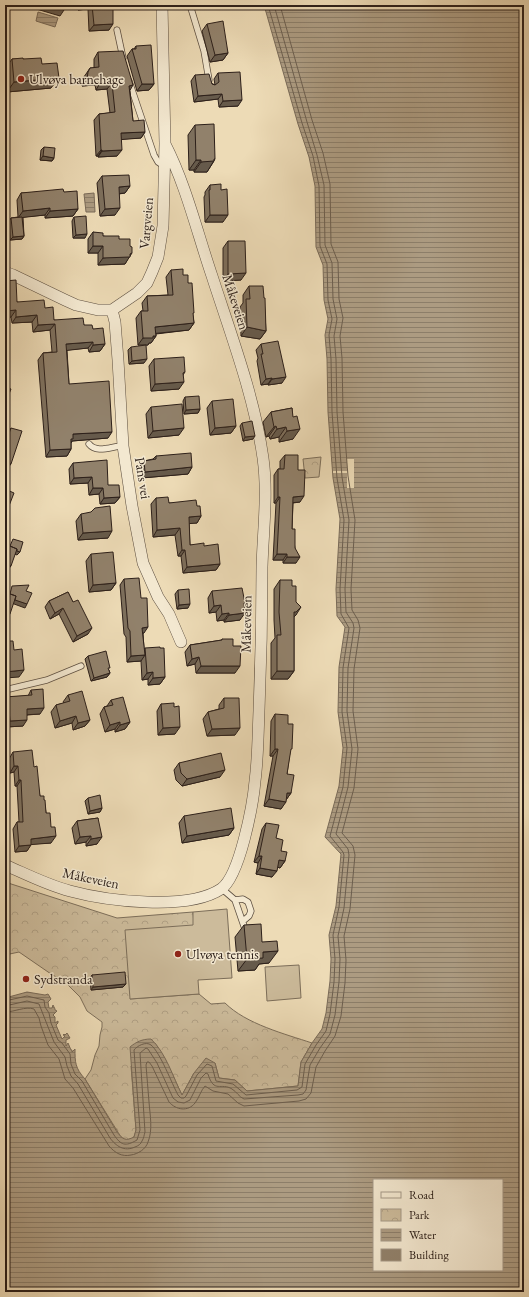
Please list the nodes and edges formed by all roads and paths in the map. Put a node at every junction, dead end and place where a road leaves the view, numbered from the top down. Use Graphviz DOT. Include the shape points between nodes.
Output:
graph roads {
  1 [pos="162,5"];
  2 [pos="190,5"];
  3 [pos="117,30"];
  4 [pos="124,61"];
  5 [pos="126,73"];
  6 [pos="211,87"];
  7 [pos="165,144"];
  8 [pos="164,167"];
  9 [pos="5,272"];
  10 [pos="112,310"];
  11 [pos="89,444"];
  12 [pos="123,446"];
  13 [pos="181,642"];
  14 [pos="81,666"];
  15 [pos="5,690"];
  16 [pos="5,865"];
  17 [pos="221,888"];
  18 [pos="235,900"];
  19 [pos="243,920"];
  20 [pos="245,929"];
  1 -- 7 [label="street, Vargveien"];
  2 -- 6 [label="lane" via="204,51"];
  3 -- 4 [label="lane"];
  5 -- 8 [label="lane" via="154,155"];
  7 -- 8 [label="street, Vargveien"];
  7 -- 17 [label="street, Måkeveien" via="188,202 249,391 263,460 266,495 255,782 242,848 228,882"];
  8 -- 10 [label="street, Vargveien" via="163,226 158,257 147,283"];
  9 -- 10 [label="street" via="76,305"];
  10 -- 12 [label="street, Pans vei" via="115,322"];
  11 -- 12 [label="lane" via="98,449"];
  12 -- 13 [label="street, Pans vei" via="144,563 158,598 169,614"];
  14 -- 15 [label="lane" via="48,680"];
  16 -- 17 [label="street, Måkeveien" via="70,891 118,900 154,902 201,898"];
  17 -- 18 [label="lane"];
  18 -- 19 [label="lane"];
  18 -- 19 [label="lane" via="243,899 248,902 251,911"];
  19 -- 20 [label="lane"];
}
